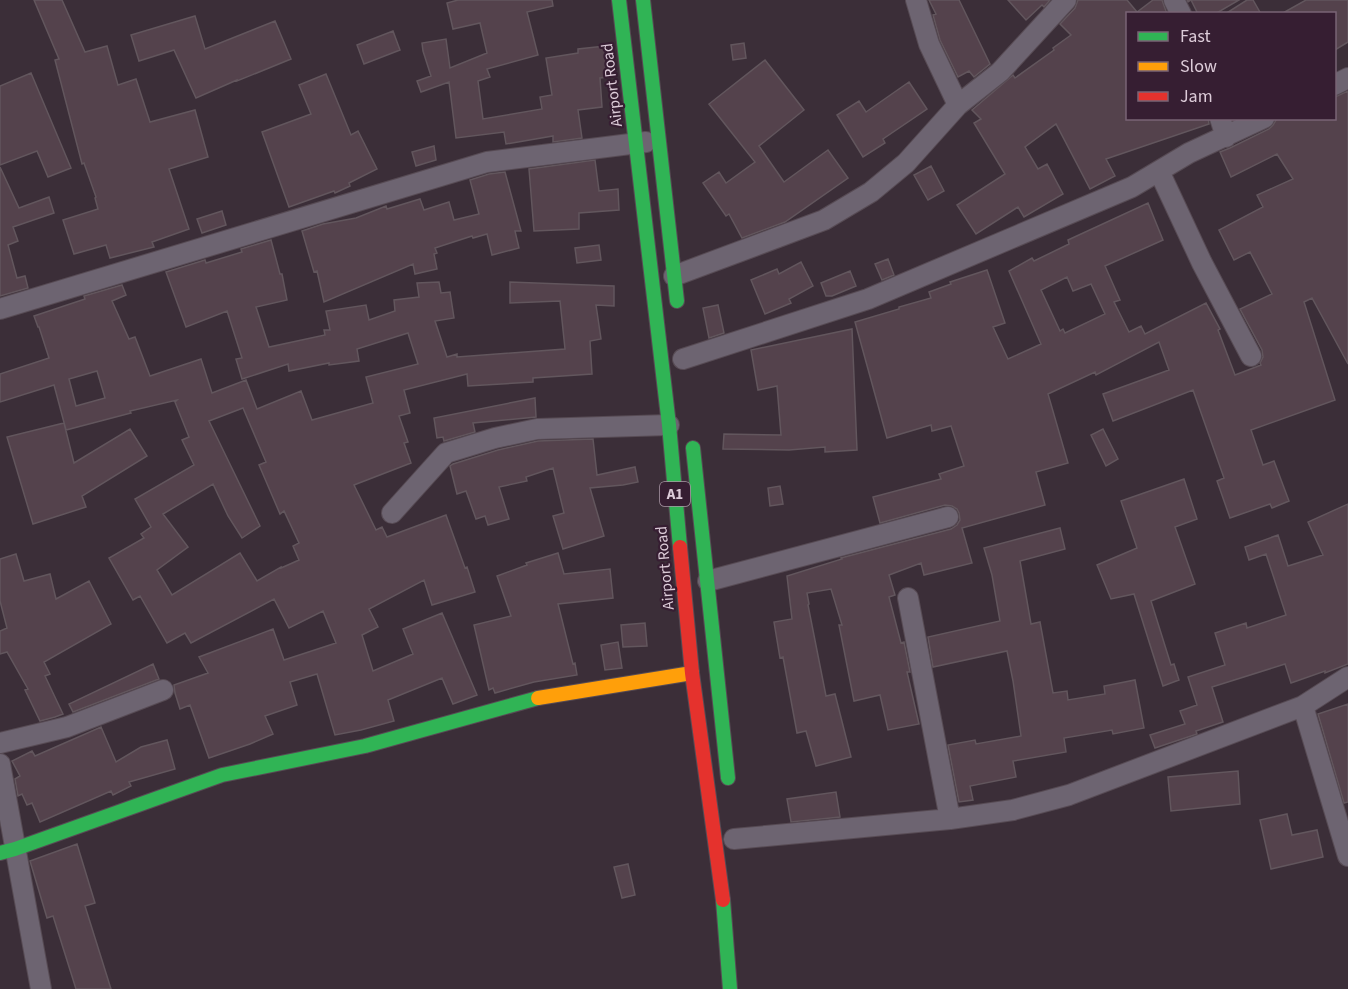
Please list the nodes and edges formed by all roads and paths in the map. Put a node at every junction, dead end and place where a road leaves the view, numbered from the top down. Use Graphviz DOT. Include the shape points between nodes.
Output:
graph roads {
  1 [pos="618,0"];
  2 [pos="643,0"];
  3 [pos="916,0"];
  4 [pos="1066,0"];
  5 [pos="958,105"];
  6 [pos="1256,120"];
  7 [pos="1223,128"];
  8 [pos="659,140"];
  9 [pos="635,143"];
  10 [pos="1159,171"];
  11 [pos="674,276"];
  12 [pos="0,309"];
  13 [pos="678,311"];
  14 [pos="1251,356"];
  15 [pos="683,359"];
  16 [pos="669,425"];
  17 [pos="692,440"];
  18 [pos="392,513"];
  19 [pos="948,517"];
  20 [pos="708,581"];
  21 [pos="908,598"];
  22 [pos="692,673"];
  23 [pos="1348,677"];
  24 [pos="163,690"];
  25 [pos="1304,706"];
  26 [pos="0,743"];
  27 [pos="0,764"];
  28 [pos="729,793"];
  29 [pos="950,819"];
  30 [pos="734,839"];
  31 [pos="8,851"];
  32 [pos="1348,856"];
  33 [pos="41,989"];
  34 [pos="730,989"];
  1 -- 9 [label="main road, Airport Road / A1"];
  2 -- 8 [label="main road"];
  3 -- 5 [label="street" via="929,44"];
  4 -- 5 [label="street" via="1000,72"];
  5 -- 11 [label="street" via="906,163 871,192 824,220"];
  6 -- 7 [label="street"];
  7 -- 10 [label="street"];
  8 -- 9 [label="street"];
  8 -- 11 [label="main road"];
  9 -- 12 [label="street" via="487,162"];
  9 -- 16 [label="main road, Airport Road / A1"];
  10 -- 14 [label="street"];
  10 -- 15 [label="street" via="1132,187 868,299"];
  11 -- 13 [label="main road"];
  16 -- 18 [label="street" via="537,429 446,453"];
  16 -- 22 [label="main road, Airport Road / A1"];
  17 -- 20 [label="main road, A1"];
  19 -- 20 [label="street"];
  20 -- 28 [label="main road, A1"];
  21 -- 29 [label="street"];
  22 -- 31 [label="main road" via="537,698 365,746 222,775"];
  22 -- 34 [label="main road, Airport Road / A1" via="722,892"];
  23 -- 25 [label="street"];
  24 -- 26 [label="street" via="67,727"];
  25 -- 29 [label="street" via="1069,795 1013,810"];
  25 -- 32 [label="street"];
  27 -- 31 [label="street"];
  29 -- 30 [label="street"];
  31 -- 33 [label="street"];
}
